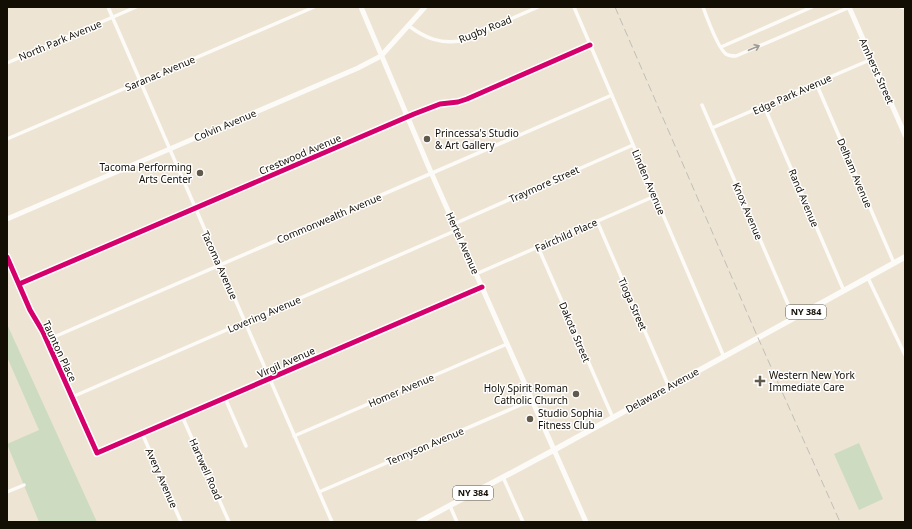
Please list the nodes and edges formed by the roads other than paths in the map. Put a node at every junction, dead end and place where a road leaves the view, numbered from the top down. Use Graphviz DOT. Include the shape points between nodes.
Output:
graph roads {
  1 [pos="108,7"];
  2 [pos="136,7"];
  3 [pos="314,7"];
  4 [pos="361,7"];
  5 [pos="425,7"];
  6 [pos="538,7"];
  7 [pos="574,7"];
  8 [pos="703,7"];
  9 [pos="812,7"];
  10 [pos="849,7"];
  11 [pos="901,7"];
  12 [pos="905,8"];
  13 [pos="113,17"];
  14 [pos="409,26"];
  15 [pos="590,44"];
  16 [pos="720,47"];
  17 [pos="382,56"];
  18 [pos="872,59"];
  19 [pos="7,63"];
  20 [pos="141,82"];
  21 [pos="816,83"];
  22 [pos="612,95"];
  23 [pos="702,104"];
  24 [pos="764,106"];
  25 [pos="408,117"];
  26 [pos="712,128"];
  27 [pos="905,135"];
  28 [pos="7,139"];
  29 [pos="633,145"];
  30 [pos="170,149"];
  31 [pos="432,174"];
  32 [pos="655,196"];
  33 [pos="196,209"];
  34 [pos="7,219"];
  35 [pos="596,221"];
  36 [pos="454,224"];
  37 [pos="457,230"];
  38 [pos="538,247"];
  39 [pos="7,257"];
  40 [pos="905,257"];
  41 [pos="894,263"];
  42 [pos="220,265"];
  43 [pos="476,274"];
  44 [pos="868,278"];
  45 [pos="19,284"];
  46 [pos="482,287"];
  47 [pos="844,291"];
  48 [pos="794,318"];
  49 [pos="245,322"];
  50 [pos="47,340"];
  51 [pos="507,344"];
  52 [pos="905,355"];
  53 [pos="724,356"];
  54 [pos="270,379"];
  55 [pos="669,387"];
  56 [pos="72,397"];
  57 [pos="225,398"];
  58 [pos="532,400"];
  59 [pos="182,416"];
  60 [pos="613,418"];
  61 [pos="142,433"];
  62 [pos="294,436"];
  63 [pos="246,446"];
  64 [pos="554,450"];
  65 [pos="97,453"];
  66 [pos="502,477"];
  67 [pos="24,485"];
  68 [pos="7,492"];
  69 [pos="319,492"];
  70 [pos="450,506"];
  71 [pos="181,522"];
  72 [pos="229,522"];
  73 [pos="332,522"];
  74 [pos="419,522"];
  75 [pos="457,522"];
  76 [pos="523,522"];
  77 [pos="586,522"];
  1 -- 13 [label="street, Tacoma Avenue"];
  2 -- 13 [label="street, North Park Avenue"];
  3 -- 20 [label="street, Saranac Avenue"];
  4 -- 17 [label="street, Hertel Avenue"];
  5 -- 14 [label="street, Colvin Avenue"];
  6 -- 14 [label="street, Rugby Road" via="454,42 430,39"];
  7 -- 15 [label="street, Linden Avenue"];
  8 -- 16 [label="street"];
  9 -- 16 [label="street"];
  16 -- 10 [label="street, one-way" via="726,54 736,56"];
  10 -- 18 [label="street, Amherst Street"];
  11 -- 12 [label="street"];
  13 -- 19 [label="street, North Park Avenue"];
  13 -- 20 [label="street, Tacoma Avenue"];
  14 -- 17 [label="street, Colvin Avenue"];
  15 -- 22 [label="street, Linden Avenue"];
  15 -- 25 [label="street, Crestwood Avenue" via="467,99 440,104"];
  17 -- 25 [label="street, Hertel Avenue"];
  17 -- 30 [label="street, Colvin Avenue"];
  18 -- 21 [label="street, Edge Park Avenue"];
  18 -- 27 [label="street, Amherst Street"];
  20 -- 28 [label="street, Saranac Avenue"];
  20 -- 30 [label="street, Tacoma Avenue"];
  21 -- 24 [label="street, Edge Park Avenue"];
  21 -- 41 [label="street, Delham Avenue"];
  22 -- 29 [label="street, Linden Avenue"];
  22 -- 31 [label="street, Commonwealth Avenue"];
  23 -- 26 [label="street, Knox Avenue"];
  24 -- 26 [label="street, Edge Park Avenue"];
  24 -- 47 [label="street, Rand Avenue"];
  25 -- 31 [label="street, Hertel Avenue"];
  25 -- 33 [label="street, Crestwood Avenue"];
  26 -- 48 [label="street, Knox Avenue"];
  29 -- 32 [label="street, Linden Avenue"];
  29 -- 36 [label="street, Traymore Street"];
  30 -- 33 [label="street, Tacoma Avenue"];
  30 -- 34 [label="street, Colvin Avenue"];
  31 -- 36 [label="street, Hertel Avenue"];
  31 -- 42 [label="street, Commonwealth Avenue"];
  32 -- 35 [label="street, Fairchild Place"];
  32 -- 53 [label="street, Linden Avenue"];
  33 -- 42 [label="street, Tacoma Avenue"];
  33 -- 45 [label="street, Crestwood Avenue"];
  35 -- 38 [label="street, Fairchild Place"];
  35 -- 55 [label="street, Tioga Street"];
  36 -- 37 [label="street, Hertel Avenue"];
  37 -- 43 [label="street, Hertel Avenue"];
  37 -- 49 [label="street, Lovering Avenue"];
  38 -- 43 [label="street, Fairchild Place"];
  38 -- 60 [label="street, Dakota Street"];
  39 -- 45 [label="street, Taunton Place"];
  40 -- 41 [label="main road, Delaware Avenue / NY 384"];
  41 -- 44 [label="main road, Delaware Avenue / NY 384"];
  42 -- 49 [label="street, Tacoma Avenue"];
  42 -- 50 [label="street, Commonwealth Avenue"];
  43 -- 46 [label="street, Hertel Avenue"];
  44 -- 47 [label="main road, Delaware Avenue / NY 384"];
  44 -- 52 [label="street"];
  45 -- 50 [label="street, Taunton Place"];
  46 -- 51 [label="street, Hertel Avenue"];
  46 -- 54 [label="street, Virgil Avenue"];
  47 -- 48 [label="main road, Delaware Avenue / NY 384"];
  48 -- 53 [label="main road, Delaware Avenue / NY 384"];
  49 -- 54 [label="street, Tacoma Avenue"];
  49 -- 56 [label="street, Lovering Avenue"];
  50 -- 56 [label="street, Taunton Place"];
  51 -- 58 [label="street, Hertel Avenue"];
  51 -- 62 [label="street, Homer Avenue"];
  53 -- 55 [label="main road, Delaware Avenue / NY 384"];
  54 -- 57 [label="street, Virgil Avenue"];
  54 -- 62 [label="street, Tacoma Avenue"];
  55 -- 60 [label="main road, Delaware Avenue / NY 384"];
  56 -- 65 [label="street, Taunton Place"];
  57 -- 59 [label="street, Virgil Avenue"];
  57 -- 63 [label="street"];
  58 -- 64 [label="street, Hertel Avenue"];
  58 -- 69 [label="street, Tennyson Avenue"];
  59 -- 61 [label="street, Virgil Avenue"];
  59 -- 72 [label="street, Hartwell Road"];
  60 -- 64 [label="main road, Delaware Avenue / NY 384"];
  61 -- 65 [label="street, Virgil Avenue"];
  61 -- 71 [label="street, Avery Avenue"];
  62 -- 69 [label="street, Tacoma Avenue"];
  64 -- 66 [label="main road, Delaware Avenue / NY 384"];
  64 -- 77 [label="street, Hertel Avenue"];
  66 -- 70 [label="main road, Delaware Avenue / NY 384"];
  66 -- 76 [label="street"];
  67 -- 68 [label="street"];
  69 -- 73 [label="street, Tacoma Avenue"];
  70 -- 74 [label="main road, Delaware Avenue / NY 384"];
  70 -- 75 [label="street"];
}
